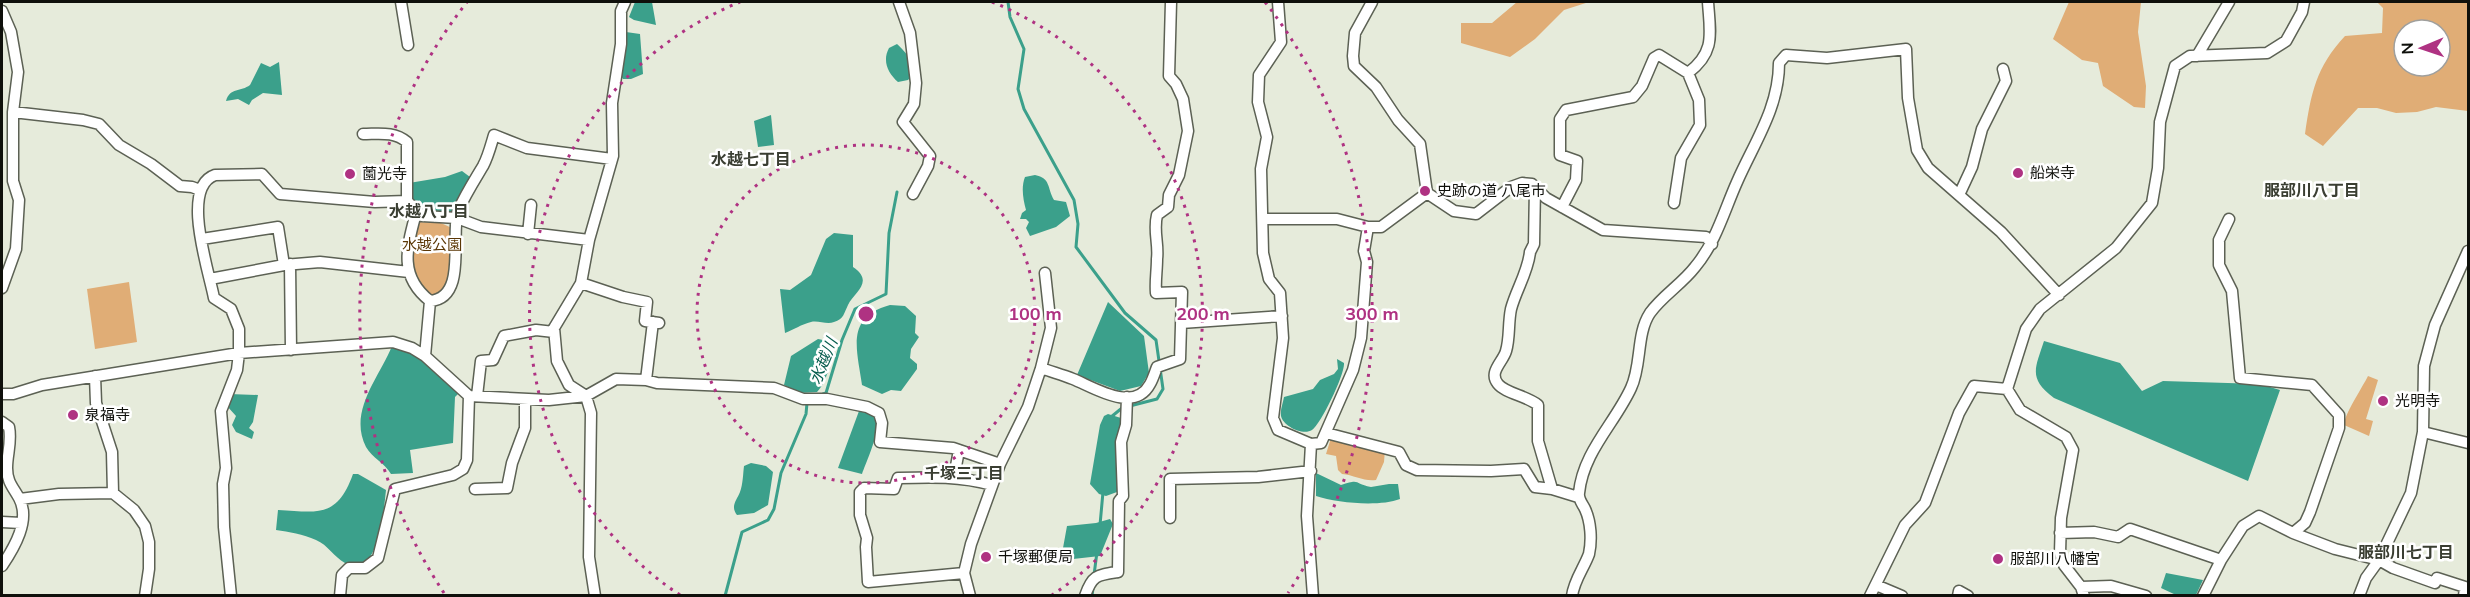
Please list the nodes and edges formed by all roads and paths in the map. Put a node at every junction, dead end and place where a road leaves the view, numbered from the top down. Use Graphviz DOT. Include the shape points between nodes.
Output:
graph roads {
  1 [pos="401,2"];
  2 [pos="625,2"];
  3 [pos="899,2"];
  4 [pos="1171,2"];
  5 [pos="1278,2"];
  6 [pos="1372,2"];
  7 [pos="1708,2"];
  8 [pos="2229,2"];
  9 [pos="2304,2"];
  10 [pos="2,11"];
  11 [pos="408,45"];
  12 [pos="2197,56"];
  13 [pos="2004,69"];
  14 [pos="1688,73"];
  15 [pos="13,112"];
  16 [pos="363,134"];
  17 [pos="612,159"];
  18 [pos="1535,187"];
  19 [pos="200,190"];
  20 [pos="1427,193"];
  21 [pos="913,194"];
  22 [pos="1959,195"];
  23 [pos="406,201"];
  24 [pos="1674,203"];
  25 [pos="531,205"];
  26 [pos="1562,207"];
  27 [pos="416,213"];
  28 [pos="457,218"];
  29 [pos="1263,219"];
  30 [pos="2229,219"];
  31 [pos="1368,227"];
  32 [pos="528,234"];
  33 [pos="202,239"];
  34 [pos="589,240"];
  35 [pos="1712,244"];
  36 [pos="2469,251"];
  37 [pos="287,265"];
  38 [pos="409,272"];
  39 [pos="1045,273"];
  40 [pos="210,279"];
  41 [pos="582,283"];
  42 [pos="2,288"];
  43 [pos="2059,295"];
  44 [pos="430,301"];
  45 [pos="1282,316"];
  46 [pos="1181,323"];
  47 [pos="554,332"];
  48 [pos="291,350"];
  49 [pos="239,353"];
  50 [pos="424,356"];
  51 [pos="1041,368"];
  52 [pos="95,376"];
  53 [pos="646,380"];
  54 [pos="2007,389"];
  55 [pos="2,394"];
  56 [pos="473,396"];
  57 [pos="586,396"];
  58 [pos="1127,397"];
  59 [pos="525,399"];
  60 [pos="2,422"];
  61 [pos="2423,432"];
  62 [pos="1326,433"];
  63 [pos="2469,443"];
  64 [pos="1311,444"];
  65 [pos="959,450"];
  66 [pos="1000,464"];
  67 [pos="1311,471"];
  68 [pos="954,477"];
  69 [pos="992,485"];
  70 [pos="475,489"];
  71 [pos="1552,489"];
  72 [pos="113,493"];
  73 [pos="1578,496"];
  74 [pos="20,499"];
  75 [pos="1170,518"];
  76 [pos="2,522"];
  77 [pos="21,523"];
  78 [pos="2060,533"];
  79 [pos="2293,533"];
  80 [pos="2221,560"];
  81 [pos="2379,560"];
  82 [pos="2,566"];
  83 [pos="964,573"];
  84 [pos="1876,585"];
  85 [pos="2082,591"];
  86 [pos="145,596"];
  87 [pos="231,596"];
  88 [pos="340,596"];
  89 [pos="595,596"];
  90 [pos="970,596"];
  91 [pos="1085,596"];
  92 [pos="1313,596"];
  93 [pos="1572,596"];
  94 [pos="1870,596"];
  95 [pos="1902,596"];
  96 [pos="1958,596"];
  97 [pos="1968,596"];
  98 [pos="2146,596"];
  99 [pos="2203,596"];
  100 [pos="2359,596"];
  101 [pos="2464,596"];
  1 -- 11 [label="street"];
  2 -- 17 [label="street" via="612,103"];
  3 -- 21 [label="street" via="910,33 916,83 914,104 903,122 930,156"];
  4 -- 46 [label="street" via="1169,76 1183,99 1188,131 1168,207 1156,215 1155,293 1182,292"];
  5 -- 29 [label="street" via="1281,42 1259,75 1258,102 1267,137 1261,169"];
  6 -- 20 [label="street" via="1355,33 1354,66 1376,87 1420,144"];
  7 -- 14 [label="street" via="1710,43 1701,63"];
  8 -- 12 [label="street"];
  9 -- 12 [label="street" via="2286,41 2267,53"];
  10 -- 15 [label="street" via="11,32 18,72"];
  12 -- 43 [label="street" via="2175,66 2160,122 2152,203 2116,248"];
  13 -- 22 [label="street" via="2006,81 1982,129 1972,167"];
  14 -- 24 [label="street" via="1699,100 1700,125 1681,158"];
  14 -- 26 [label="street" via="1659,55 1633,97 1566,110 1560,119 1560,155 1577,161 1576,180"];
  15 -- 19 [label="street" via="99,124 119,146 180,186"];
  15 -- 42 [label="street" via="14,181 19,200 16,249"];
  16 -- 23 [label="street" via="400,136 407,142"];
  17 -- 28 [label="street" via="527,148 494,135"];
  17 -- 34 [label="street"];
  18 -- 20 [label="street" via="1522,183 1511,187 1476,214 1454,212"];
  18 -- 26 [label="street"];
  18 -- 71 [label="street" via="1534,244 1511,309 1506,353 1495,375 1500,387 1538,405 1539,441"];
  19 -- 23 [label="street" via="207,178 215,175 262,174 280,194"];
  19 -- 33 [label="street" via="197,213"];
  20 -- 31 [label="street" via="1382,228"];
  22 -- 35 [label="street" via="1929,168 1917,150 1908,98 1906,49 1827,58 1786,55 1779,63 1779,82 1770,115"];
  22 -- 43 [label="street" via="2001,232"];
  23 -- 27 [label="street"];
  25 -- 32 [label="street"];
  26 -- 35 [label="street" via="1603,230 1706,237"];
  27 -- 28 [label="street"];
  27 -- 38 [label="street" via="408,249"];
  28 -- 32 [label="street" via="481,227"];
  28 -- 44 [label="street" via="454,275 445,295"];
  29 -- 31 [label="street" via="1337,219"];
  29 -- 45 [label="street" via="1263,253 1269,279 1280,293"];
  30 -- 79 [label="street" via="2219,240 2219,265 2232,291 2240,378 2312,385 2339,415 2339,428 2310,512 2305,523"];
  31 -- 62 [label="street" via="1361,338 1353,370"];
  32 -- 34 [label="street"];
  33 -- 37 [label="street" via="278,227"];
  33 -- 40 [label="street"];
  34 -- 41 [label="street"];
  35 -- 73 [label="street" via="1650,313 1632,387 1598,441 1580,481"];
  36 -- 61 [label="street" via="2435,325 2424,366"];
  37 -- 38 [label="street" via="320,262"];
  37 -- 40 [label="street"];
  37 -- 48 [label="street"];
  38 -- 44 [label="street" via="419,292"];
  39 -- 51 [label="street" via="1051,328"];
  40 -- 49 [label="street" via="214,298 231,309 236,319"];
  41 -- 47 [label="street"];
  41 -- 53 [label="street" via="647,302 645,321 656,322"];
  43 -- 54 [label="street" via="2040,309 2026,329"];
  44 -- 50 [label="street"];
  45 -- 46 [label="street"];
  45 -- 64 [label="street" via="1273,418 1278,429"];
  46 -- 58 [label="street" via="1180,359 1157,367 1149,386"];
  47 -- 56 [label="street" via="536,330 504,336 493,360 481,361"];
  47 -- 57 [label="street" via="557,361 569,385"];
  48 -- 49 [label="street"];
  48 -- 50 [label="street" via="393,342"];
  49 -- 52 [label="street"];
  49 -- 87 [label="street" via="237,370 221,411 226,468 224,527"];
  50 -- 56 [label="street"];
  51 -- 58 [label="street" via="1106,395"];
  51 -- 66 [label="street" via="1028,407"];
  52 -- 55 [label="street"];
  52 -- 72 [label="street" via="96,403 112,452"];
  53 -- 57 [label="street" via="616,379"];
  53 -- 65 [label="street" via="774,388 803,399 827,399 879,413 880,442"];
  54 -- 78 [label="street" via="2020,410 2066,437 2073,450"];
  54 -- 84 [label="street" via="1974,386 1959,413 1925,503 1905,525"];
  56 -- 59 [label="street"];
  56 -- 88 [label="street" via="464,469 395,489 378,558 365,568 349,568 342,574"];
  57 -- 59 [label="street"];
  57 -- 89 [label="street" via="591,413 589,557"];
  58 -- 91 [label="street" via="1121,442 1123,496 1119,501 1118,572 1100,574 1090,581"];
  59 -- 70 [label="street" via="525,428 507,488"];
  60 -- 74 [label="street" via="9,427 11,439 7,468 10,486"];
  61 -- 63 [label="street"];
  61 -- 81 [label="street" via="2411,493"];
  62 -- 64 [label="street" via="1321,444"];
  62 -- 71 [label="street" via="1399,452 1406,465 1417,470 1524,469 1535,487"];
  64 -- 67 [label="street"];
  65 -- 66 [label="street"];
  65 -- 68 [label="street"];
  66 -- 69 [label="street"];
  67 -- 75 [label="street" via="1170,479"];
  67 -- 92 [label="street" via="1307,516"];
  68 -- 69 [label="street"];
  68 -- 83 [label="street" via="898,478 894,489 864,488 860,492 860,515 867,538 868,582"];
  69 -- 83 [label="street"];
  71 -- 73 [label="street"];
  72 -- 74 [label="street"];
  72 -- 86 [label="street" via="134,510 145,526 149,542"];
  73 -- 93 [label="street" via="1591,533 1588,554"];
  74 -- 77 [label="street"];
  76 -- 77 [label="street"];
  77 -- 82 [label="street" via="14,548"];
  78 -- 80 [label="street" via="2094,532 2118,537 2130,529"];
  78 -- 85 [label="street" via="2064,565"];
  79 -- 80 [label="street" via="2259,516 2243,526"];
  79 -- 81 [label="street"];
  80 -- 99 [label="street"];
  81 -- 100 [label="street"];
  81 -- 101 [label="street" via="2435,583 2437,578 2466,587"];
  83 -- 90 [label="street"];
  84 -- 94 [label="street"];
  84 -- 95 [label="street"];
  85 -- 98 [label="street" via="2111,586"];
  96 -- 97 [label="street" via="1959,591"];
}
